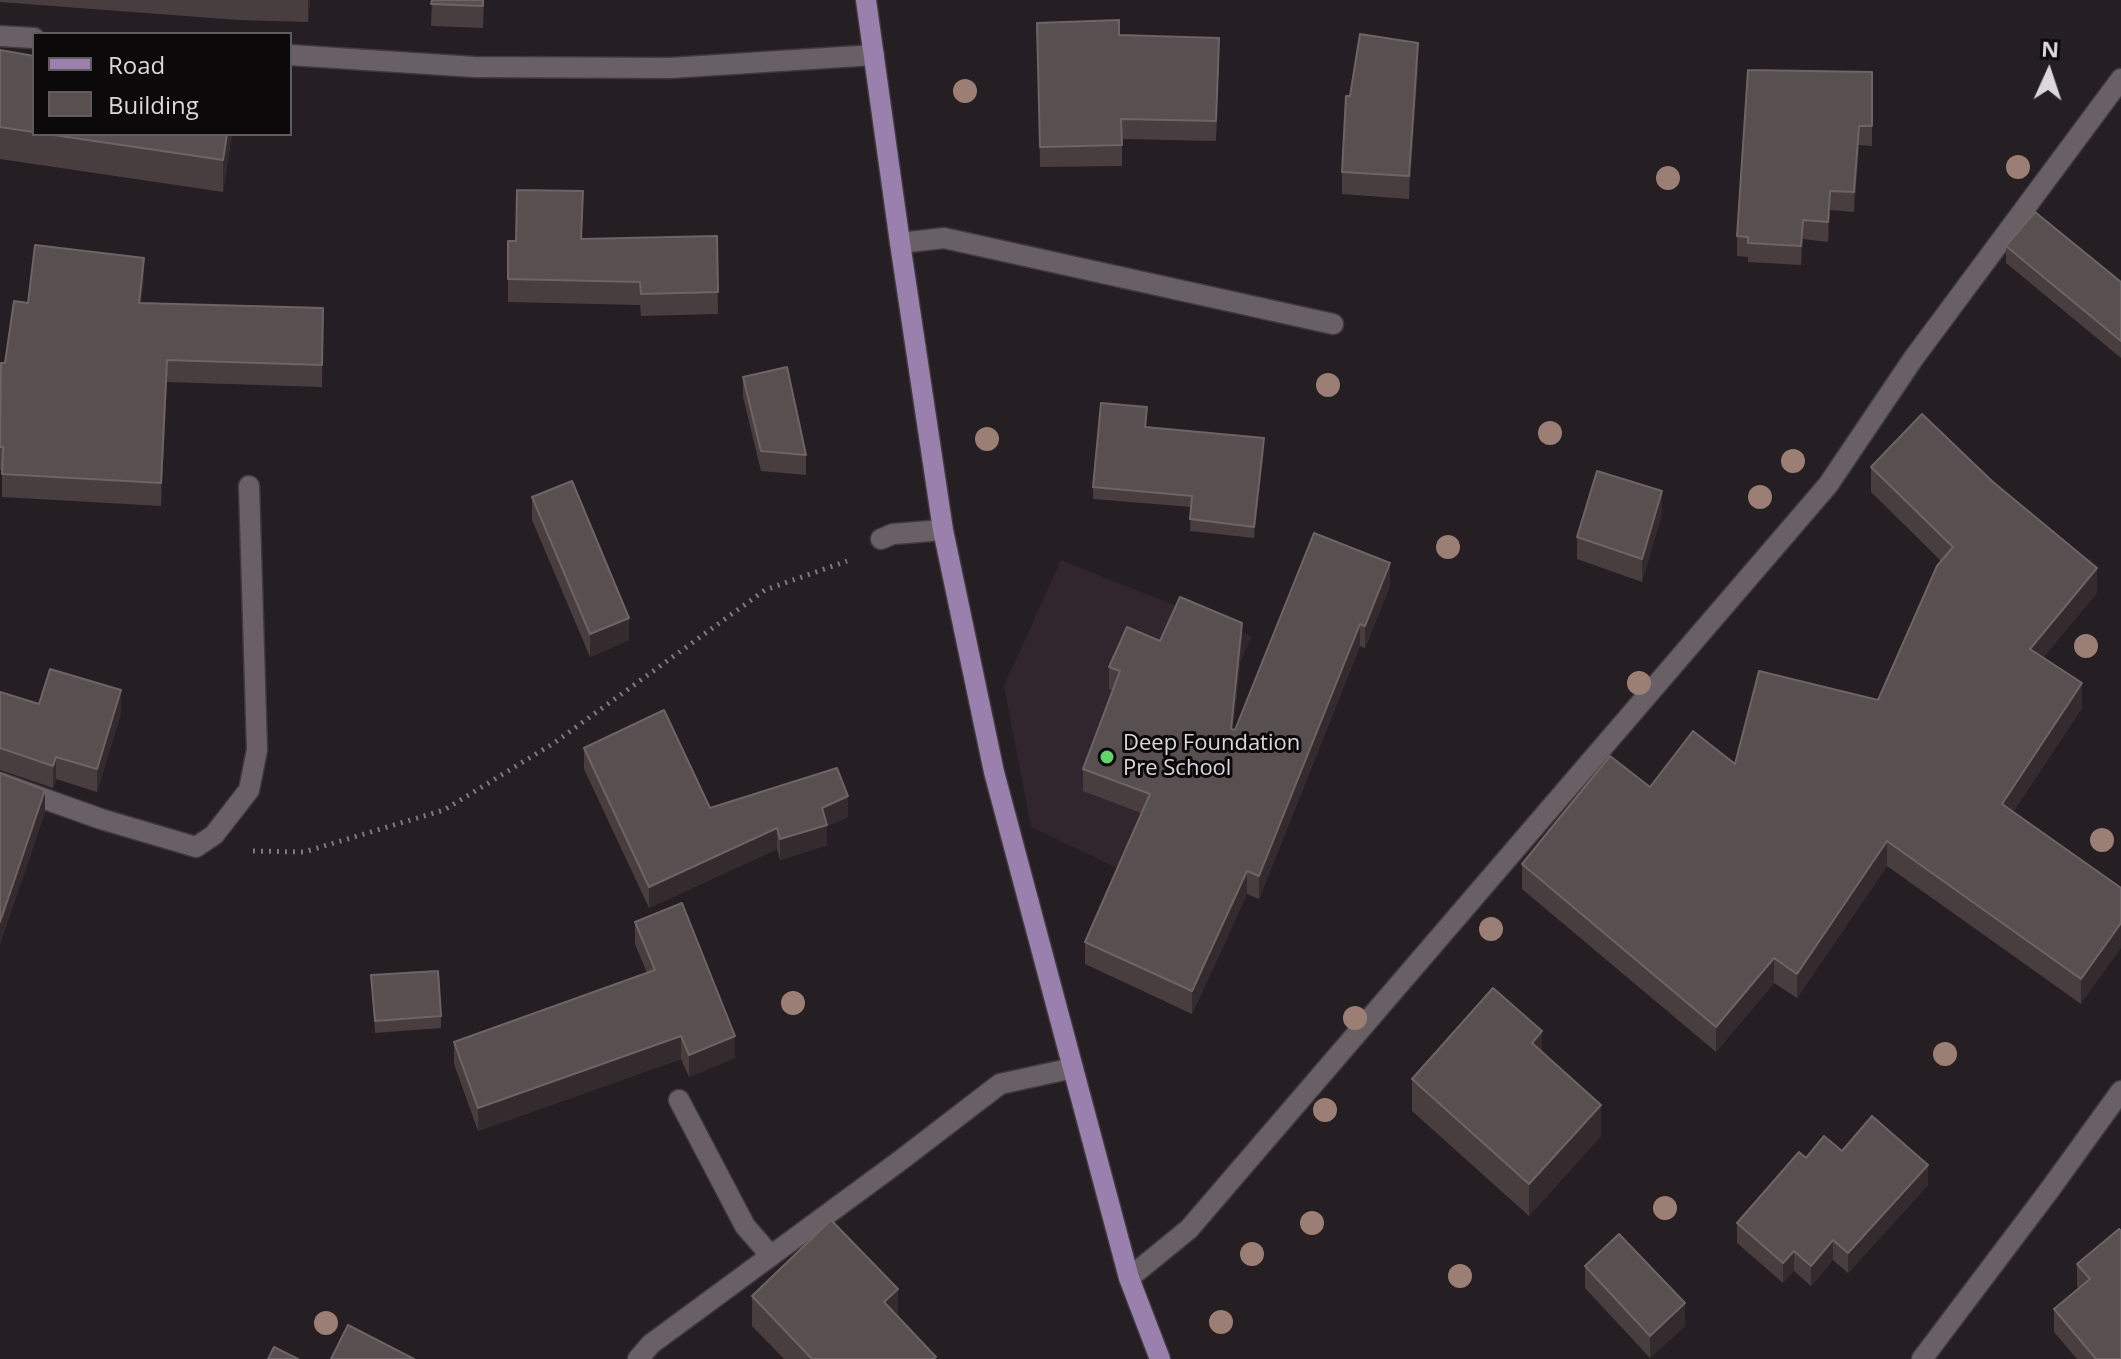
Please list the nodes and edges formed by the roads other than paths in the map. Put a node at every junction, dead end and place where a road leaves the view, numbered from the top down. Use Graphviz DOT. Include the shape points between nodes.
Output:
graph roads {
  1 [pos="866,0"];
  2 [pos="0,36"];
  3 [pos="32,38"];
  4 [pos="292,55"];
  5 [pos="874,55"];
  6 [pos="2121,79"];
  7 [pos="900,243"];
  8 [pos="1333,324"];
  9 [pos="249,486"];
  10 [pos="943,530"];
  11 [pos="881,539"];
  12 [pos="0,783"];
  13 [pos="1073,1068"];
  14 [pos="2121,1091"];
  15 [pos="679,1100"];
  16 [pos="771,1256"];
  17 [pos="1129,1278"];
  18 [pos="638,1359"];
  19 [pos="1160,1359"];
  20 [pos="1922,1359"];
  1 -- 5 [label="main road"];
  2 -- 3 [label="street"];
  4 -- 5 [label="street" via="475,67 670,68"];
  5 -- 7 [label="main road"];
  6 -- 17 [label="street" via="1913,359 1828,485 1189,1229"];
  7 -- 8 [label="street" via="944,238"];
  7 -- 10 [label="main road"];
  9 -- 12 [label="street" via="257,750 249,790 214,835 196,847"];
  10 -- 11 [label="street"];
  10 -- 13 [label="main road" via="994,772"];
  13 -- 16 [label="street" via="1000,1084"];
  13 -- 17 [label="main road"];
  14 -- 20 [label="street"];
  15 -- 16 [label="street" via="745,1226"];
  16 -- 18 [label="street"];
  17 -- 19 [label="main road"];
}
